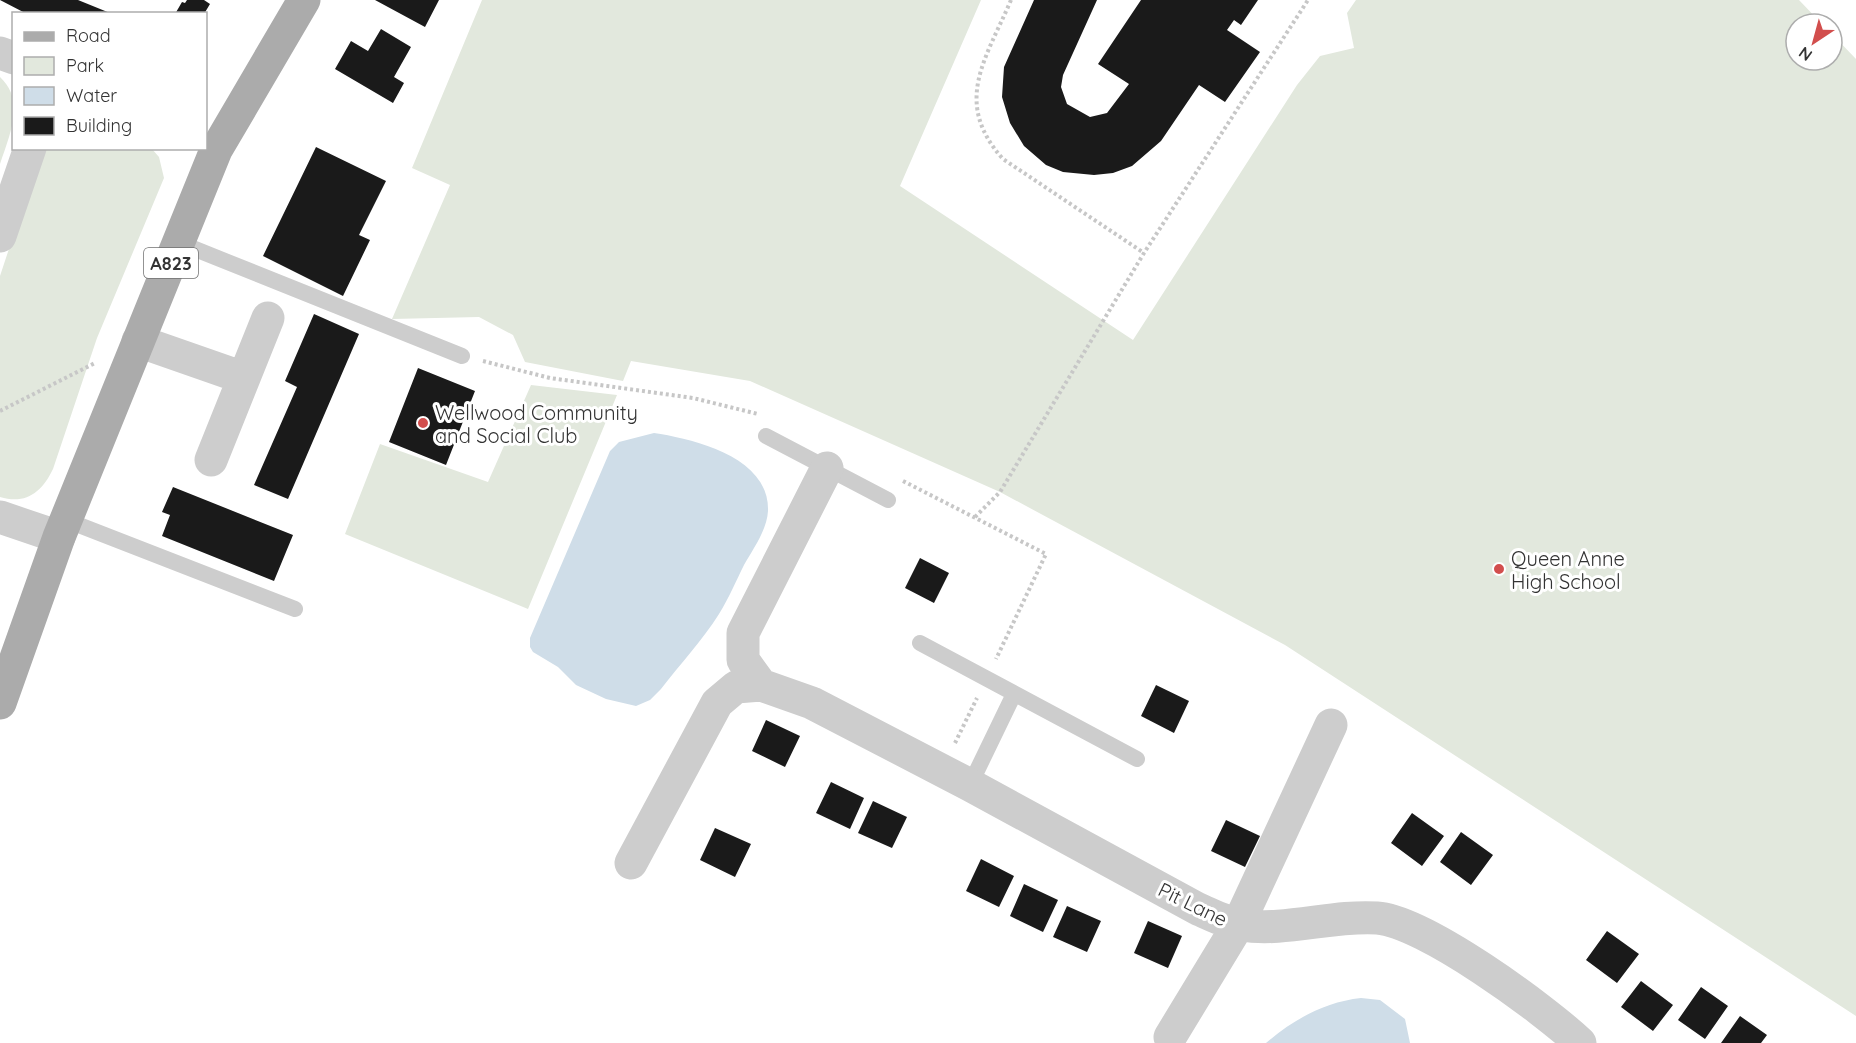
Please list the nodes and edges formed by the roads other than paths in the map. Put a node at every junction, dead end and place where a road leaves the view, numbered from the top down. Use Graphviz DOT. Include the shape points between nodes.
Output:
graph roads {
  1 [pos="304,0"];
  2 [pos="211,147"];
  3 [pos="29,150"];
  4 [pos="0,236"];
  5 [pos="180,243"];
  6 [pos="268,318"];
  7 [pos="138,341"];
  8 [pos="462,356"];
  9 [pos="244,378"];
  10 [pos="766,436"];
  11 [pos="211,460"];
  12 [pos="827,468"];
  13 [pos="888,500"];
  14 [pos="0,517"];
  15 [pos="63,529"];
  16 [pos="295,609"];
  17 [pos="920,643"];
  18 [pos="761,685"];
  19 [pos="1014,694"];
  20 [pos="0,703"];
  21 [pos="1331,725"];
  22 [pos="1137,759"];
  23 [pos="970,785"];
  24 [pos="630,863"];
  25 [pos="1238,925"];
  26 [pos="1170,1036"];
  27 [pos="1580,1043"];
  1 -- 2 [label="main road, A823"];
  2 -- 5 [label="main road, A823"];
  3 -- 4 [label="street"];
  5 -- 7 [label="main road, A823"];
  5 -- 8 [label="lane"];
  6 -- 9 [label="street"];
  7 -- 9 [label="street"];
  7 -- 15 [label="main road, A823"];
  9 -- 11 [label="street"];
  10 -- 12 [label="lane"];
  12 -- 13 [label="lane"];
  12 -- 18 [label="street" via="743,633 743,660"];
  14 -- 15 [label="street"];
  15 -- 16 [label="lane"];
  15 -- 20 [label="main road, A823"];
  17 -- 19 [label="lane"];
  18 -- 23 [label="street, Pit Lane" via="812,703"];
  18 -- 24 [label="street" via="736,687 717,703"];
  19 -- 22 [label="lane"];
  19 -- 23 [label="lane"];
  21 -- 25 [label="street"];
  23 -- 25 [label="street, Pit Lane" via="1198,909"];
  25 -- 26 [label="street"];
  25 -- 27 [label="street, Pit Lane" via="1263,927 1379,918 1415,928 1556,1021"];
}
